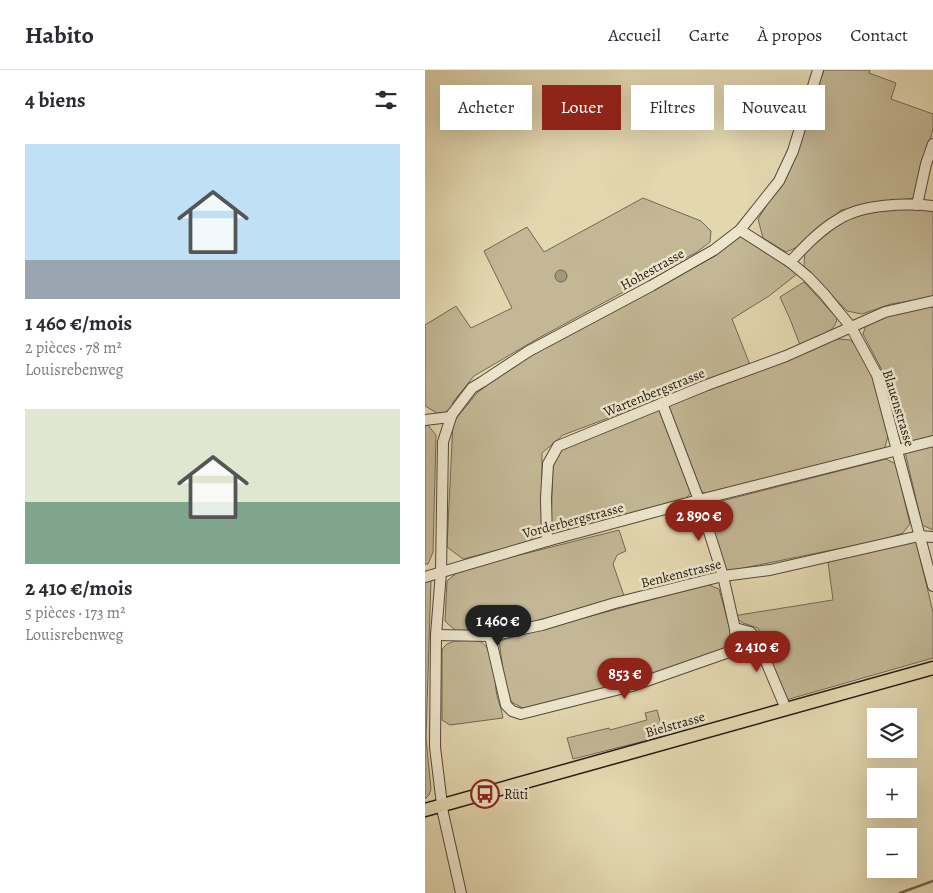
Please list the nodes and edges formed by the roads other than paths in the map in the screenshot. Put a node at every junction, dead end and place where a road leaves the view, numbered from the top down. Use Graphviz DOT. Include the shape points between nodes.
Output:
graph roads {
  1 [pos="818,70"];
  2 [pos="933,144"];
  3 [pos="917,204"];
  4 [pos="933,206"];
  5 [pos="740,230"];
  6 [pos="790,262"];
  7 [pos="933,301"];
  8 [pos="851,326"];
  9 [pos="662,403"];
  10 [pos="452,414"];
  11 [pos="425,420"];
  12 [pos="933,441"];
  13 [pos="898,449"];
  14 [pos="699,500"];
  15 [pos="919,536"];
  16 [pos="933,537"];
  17 [pos="547,541"];
  18 [pos="441,572"];
  19 [pos="723,576"];
  20 [pos="425,577"];
  21 [pos="933,586"];
  22 [pos="735,628"];
  23 [pos="436,635"];
  24 [pos="490,636"];
  25 [pos="933,668"];
  26 [pos="786,709"];
  27 [pos="442,806"];
  28 [pos="425,810"];
  29 [pos="461,893"];
  1 -- 5 [label="street, Hohestrasse" via="793,151 779,182"];
  2 -- 3 [label="street"];
  3 -- 4 [label="street"];
  3 -- 6 [label="street" via="865,209 840,218"];
  5 -- 6 [label="street, Blauenstrasse"];
  5 -- 10 [label="street, Hohestrasse" via="714,250 518,358 472,388"];
  6 -- 8 [label="street, Blauenstrasse" via="809,277"];
  7 -- 8 [label="street, Wartenbergstrasse" via="885,312"];
  8 -- 9 [label="street, Wartenbergstrasse" via="786,356"];
  8 -- 13 [label="street, Blauenstrasse" via="877,375"];
  9 -- 14 [label="street"];
  9 -- 17 [label="street, Wartenbergstrasse" via="558,446 548,464"];
  10 -- 11 [label="street"];
  10 -- 18 [label="street, Hohestrasse" via="443,442"];
  12 -- 13 [label="street, Vorderbergstrasse"];
  13 -- 14 [label="street, Vorderbergstrasse"];
  13 -- 15 [label="street, Blauenstrasse"];
  14 -- 17 [label="street, Vorderbergstrasse"];
  14 -- 19 [label="street"];
  15 -- 16 [label="street, Benkenstrasse"];
  15 -- 19 [label="street, Benkenstrasse" via="770,570"];
  15 -- 21 [label="street, Blauenstrasse"];
  17 -- 18 [label="street, Vorderbergstrasse"];
  18 -- 20 [label="street, Vorderbergstrasse"];
  18 -- 23 [label="street, Hohestrasse"];
  19 -- 22 [label="street"];
  19 -- 24 [label="street, Benkenstrasse"];
  22 -- 24 [label="street" via="736,642 729,652 632,686 521,714 506,705"];
  22 -- 26 [label="street" via="750,632 756,638"];
  23 -- 24 [label="street, Benkenstrasse"];
  23 -- 27 [label="street, Hohestrasse" via="435,747"];
  25 -- 26 [label="main road, Bielstrasse"];
  26 -- 27 [label="main road, Bielstrasse"];
  27 -- 28 [label="main road, Bielstrasse"];
  27 -- 29 [label="street, Hohestrasse"];
}
